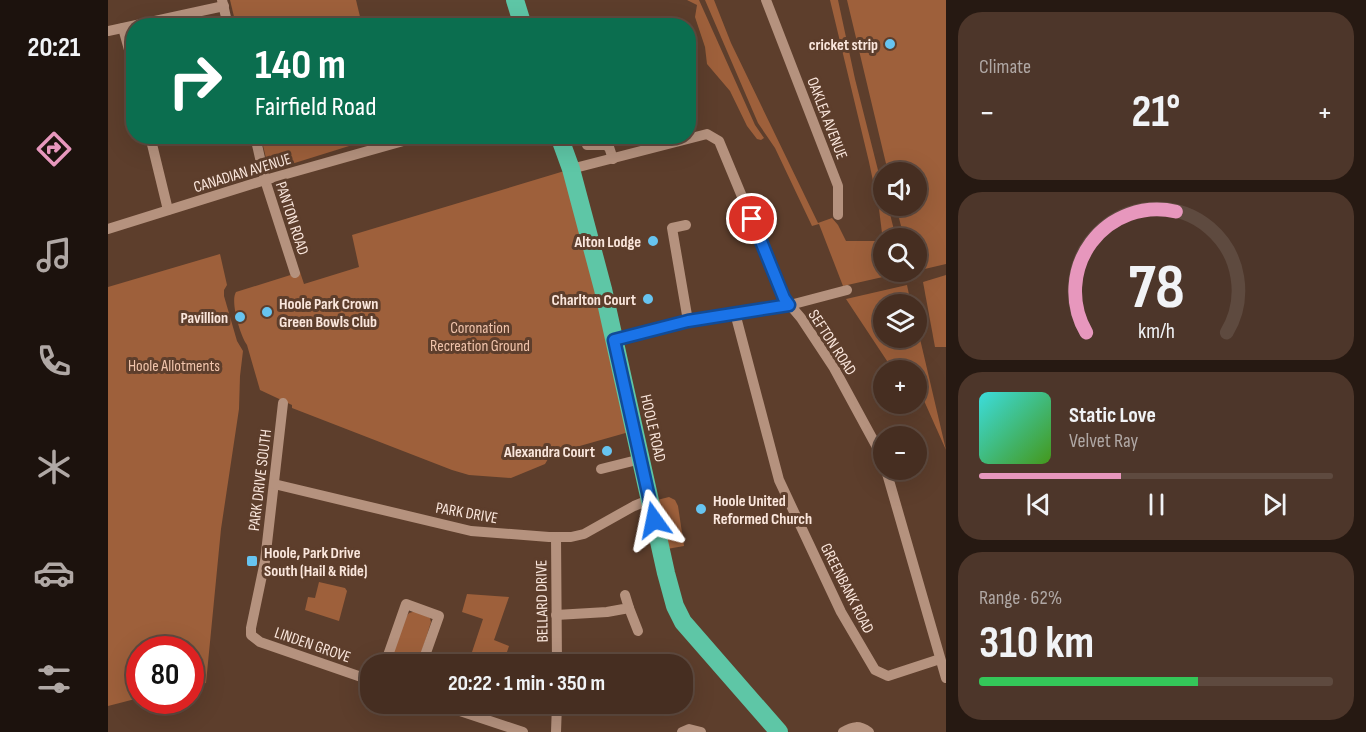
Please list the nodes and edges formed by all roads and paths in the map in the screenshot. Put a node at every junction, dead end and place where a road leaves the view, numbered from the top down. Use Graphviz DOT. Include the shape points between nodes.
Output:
graph roads {
  1 [pos="515,0"];
  2 [pos="766,0"];
  3 [pos="223,3"];
  4 [pos="163,18"];
  5 [pos="226,18"];
  6 [pos="521,18"];
  7 [pos="126,27"];
  8 [pos="123,28"];
  9 [pos="108,31"];
  10 [pos="126,39"];
  11 [pos="696,137"];
  12 [pos="152,144"];
  13 [pos="257,144"];
  14 [pos="393,144"];
  15 [pos="562,144"];
  16 [pos="587,144"];
  17 [pos="669,144"];
  18 [pos="613,159"];
  19 [pos="571,169"];
  20 [pos="265,180"];
  21 [pos="168,210"];
  22 [pos="838,215"];
  23 [pos="686,225"];
  24 [pos="108,229"];
  25 [pos="295,273"];
  26 [pos="847,290"];
  27 [pos="789,305"];
  28 [pos="735,313"];
  29 [pos="688,321"];
  30 [pos="614,340"];
  31 [pos="283,403"];
  32 [pos="873,440"];
  33 [pos="641,459"];
  34 [pos="601,469"];
  35 [pos="889,480"];
  36 [pos="274,484"];
  37 [pos="649,500"];
  38 [pos="556,537"];
  39 [pos="265,561"];
  40 [pos="625,595"];
  41 [pos="629,608"];
  42 [pos="556,615"];
  43 [pos="638,631"];
  44 [pos="388,654"];
  45 [pos="426,654"];
  46 [pos="557,654"];
  47 [pos="940,659"];
  48 [pos="360,677"];
  49 [pos="946,678"];
  50 [pos="469,714"];
  51 [pos="557,714"];
  52 [pos="684,731"];
  53 [pos="523,732"];
  54 [pos="556,732"];
  55 [pos="701,732"];
  56 [pos="779,732"];
  57 [pos="843,732"];
  58 [pos="869,732"];
  1 -- 6 [label="highway"];
  2 -- 22 [label="street, OAKLEA AVENUE" via="838,186"];
  3 -- 4 [label="street"];
  3 -- 5 [label="street"];
  7 -- 8 [label="street"];
  8 -- 9 [label="street"];
  8 -- 10 [label="street"];
  11 -- 27 [label="street, SEFTON ROAD" via="707,134 719,141"];
  12 -- 21 [label="street"];
  13 -- 20 [label="street, PANTON ROAD"];
  14 -- 20 [label="street, CANADIAN AVENUE"];
  15 -- 19 [label="highway, HOOLE ROAD"];
  16 -- 18 [label="street" via="609,147"];
  17 -- 18 [label="street, SEFTON ROAD"];
  18 -- 19 [label="street, SEFTON ROAD"];
  19 -- 30 [label="highway, HOOLE ROAD"];
  20 -- 21 [label="street, CANADIAN AVENUE"];
  20 -- 25 [label="street, PANTON ROAD"];
  21 -- 24 [label="street, CANADIAN AVENUE"];
  23 -- 29 [label="street" via="672,228"];
  26 -- 27 [label="street"];
  27 -- 28 [label="street"];
  27 -- 32 [label="street, SEFTON ROAD" via="834,368"];
  28 -- 29 [label="street"];
  28 -- 47 [label="street, GREENBANK ROAD" via="779,480 841,612 875,670 888,676"];
  29 -- 30 [label="street"];
  30 -- 33 [label="highway, HOOLE ROAD"];
  31 -- 36 [label="street, PARK DRIVE SOUTH"];
  33 -- 34 [label="street"];
  33 -- 37 [label="highway, HOOLE ROAD"];
  35 -- 47 [label="street"];
  36 -- 38 [label="street, PARK DRIVE" via="471,531"];
  36 -- 39 [label="street, PARK DRIVE SOUTH"];
  37 -- 38 [label="street, PARK DRIVE" via="584,534"];
  37 -- 56 [label="highway, HOOLE ROAD" via="670,591 683,622"];
  38 -- 42 [label="street, BELLARD DRIVE"];
  39 -- 48 [label="street, LINDEN GROVE" via="251,628 253,638"];
  40 -- 41 [label="street"];
  41 -- 42 [label="street"];
  41 -- 43 [label="street"];
  42 -- 46 [label="street, BELLARD DRIVE"];
  44 -- 45 [label="street" via="406,604 439,616"];
  47 -- 49 [label="street"];
  50 -- 53 [label="street"];
  51 -- 54 [label="street"];
  52 -- 55 [label="street"];
  57 -- 58 [label="street" via="860,726"];
}
